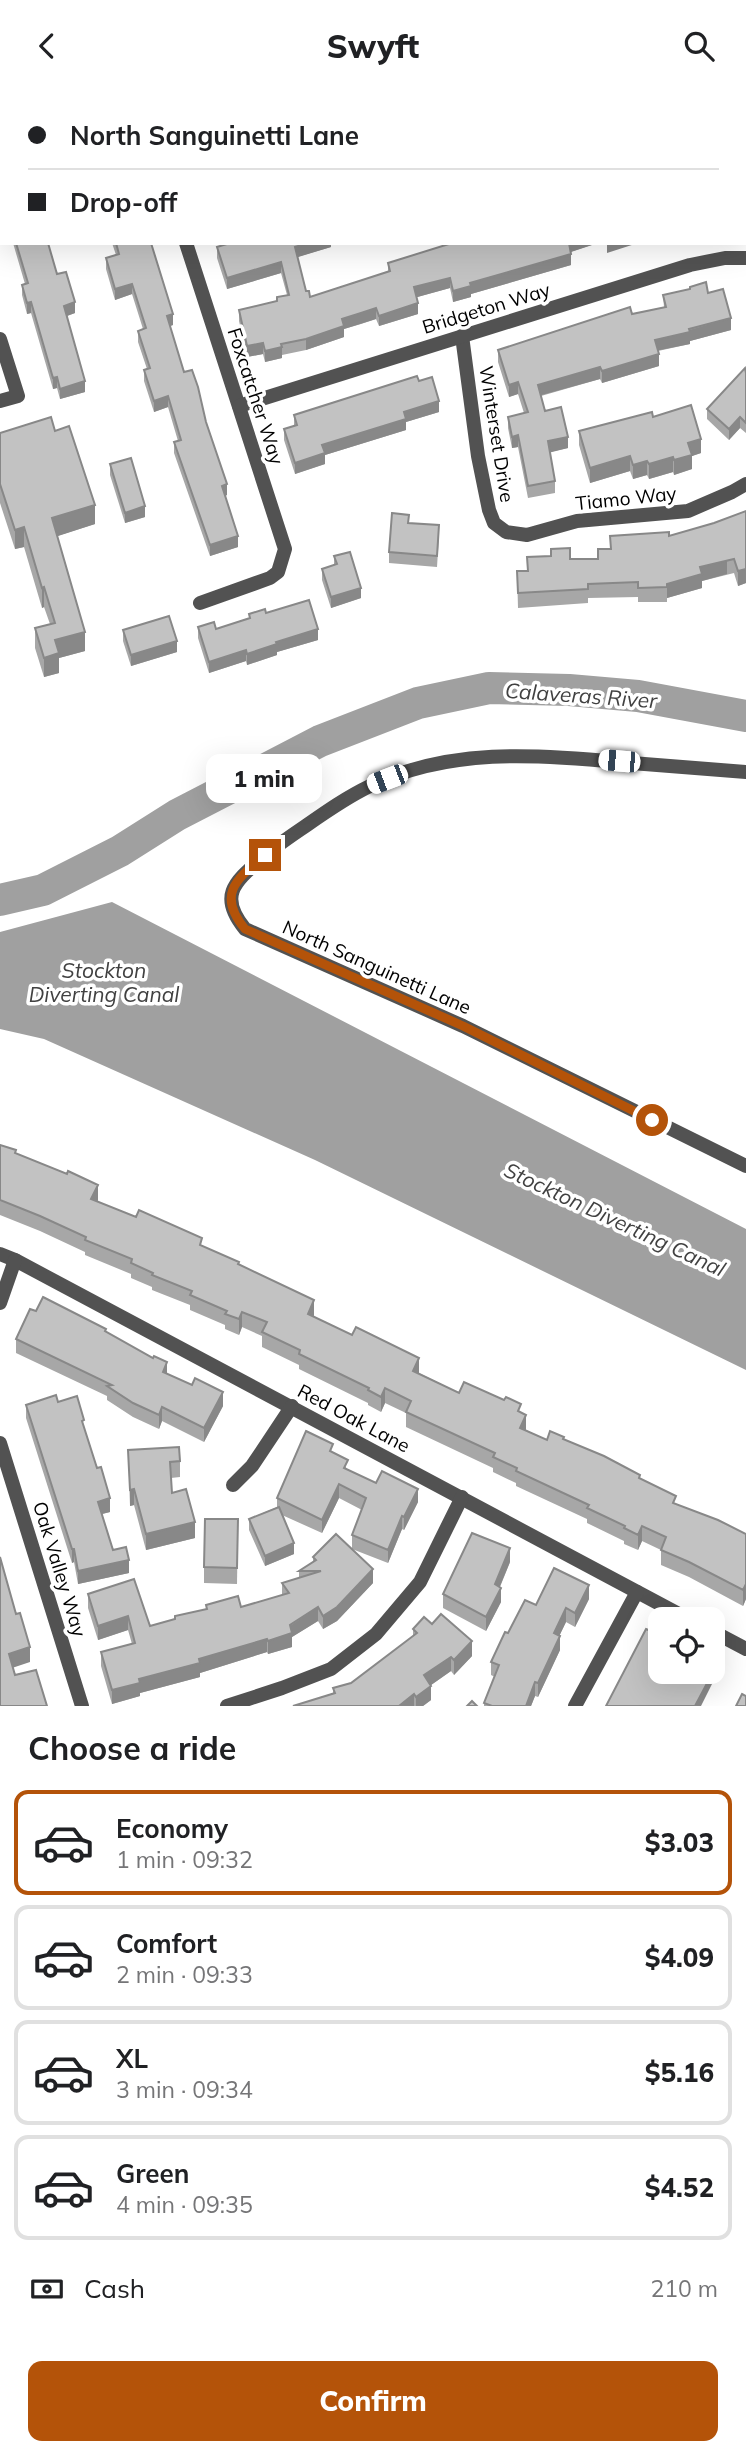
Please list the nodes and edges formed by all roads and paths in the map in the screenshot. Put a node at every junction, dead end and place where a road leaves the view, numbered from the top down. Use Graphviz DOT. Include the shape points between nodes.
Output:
graph roads {
  1 [pos="187,245"];
  2 [pos="746,258"];
  3 [pos="462,336"];
  4 [pos="0,339"];
  5 [pos="0,401"];
  6 [pos="239,406"];
  7 [pos="746,484"];
  8 [pos="506,532"];
  9 [pos="200,603"];
  10 [pos="746,772"];
  11 [pos="746,1166"];
  12 [pos="0,1254"];
  13 [pos="15,1260"];
  14 [pos="0,1303"];
  15 [pos="292,1406"];
  16 [pos="0,1443"];
  17 [pos="233,1485"];
  18 [pos="462,1497"];
  19 [pos="637,1592"];
  20 [pos="665,1607"];
  21 [pos="725,1638"];
  22 [pos="746,1649"];
  23 [pos="82,1706"];
  24 [pos="226,1706"];
  25 [pos="575,1706"];
  1 -- 6 [label="street, Foxcatcher Way"];
  2 -- 3 [label="street, Bridgeton Way" via="690,265"];
  3 -- 6 [label="street, Bridgeton Way"];
  3 -- 8 [label="street, Winterset Drive" via="489,510 494,523"];
  4 -- 5 [label="street" via="18,396"];
  6 -- 9 [label="street, Foxcatcher Way" via="285,549 278,572 271,578"];
  7 -- 8 [label="street, Tiamo Way" via="688,511 577,521 527,535"];
  10 -- 11 [label="street, North Sanguinetti Lane" via="542,755 431,765 339,803 250,868 236,882 230,903 245,929 463,1026"];
  12 -- 13 [label="street, Red Oak Lane"];
  13 -- 14 [label="street"];
  13 -- 15 [label="street, Red Oak Lane"];
  15 -- 17 [label="street" via="252,1467"];
  15 -- 18 [label="street, Red Oak Lane"];
  16 -- 23 [label="street, Oak Valley Way"];
  18 -- 19 [label="street, Red Oak Lane"];
  18 -- 24 [label="street" via="420,1582 376,1634 331,1669"];
  19 -- 20 [label="street, Red Oak Lane"];
  19 -- 25 [label="street"];
  21 -- 22 [label="street"];
}
